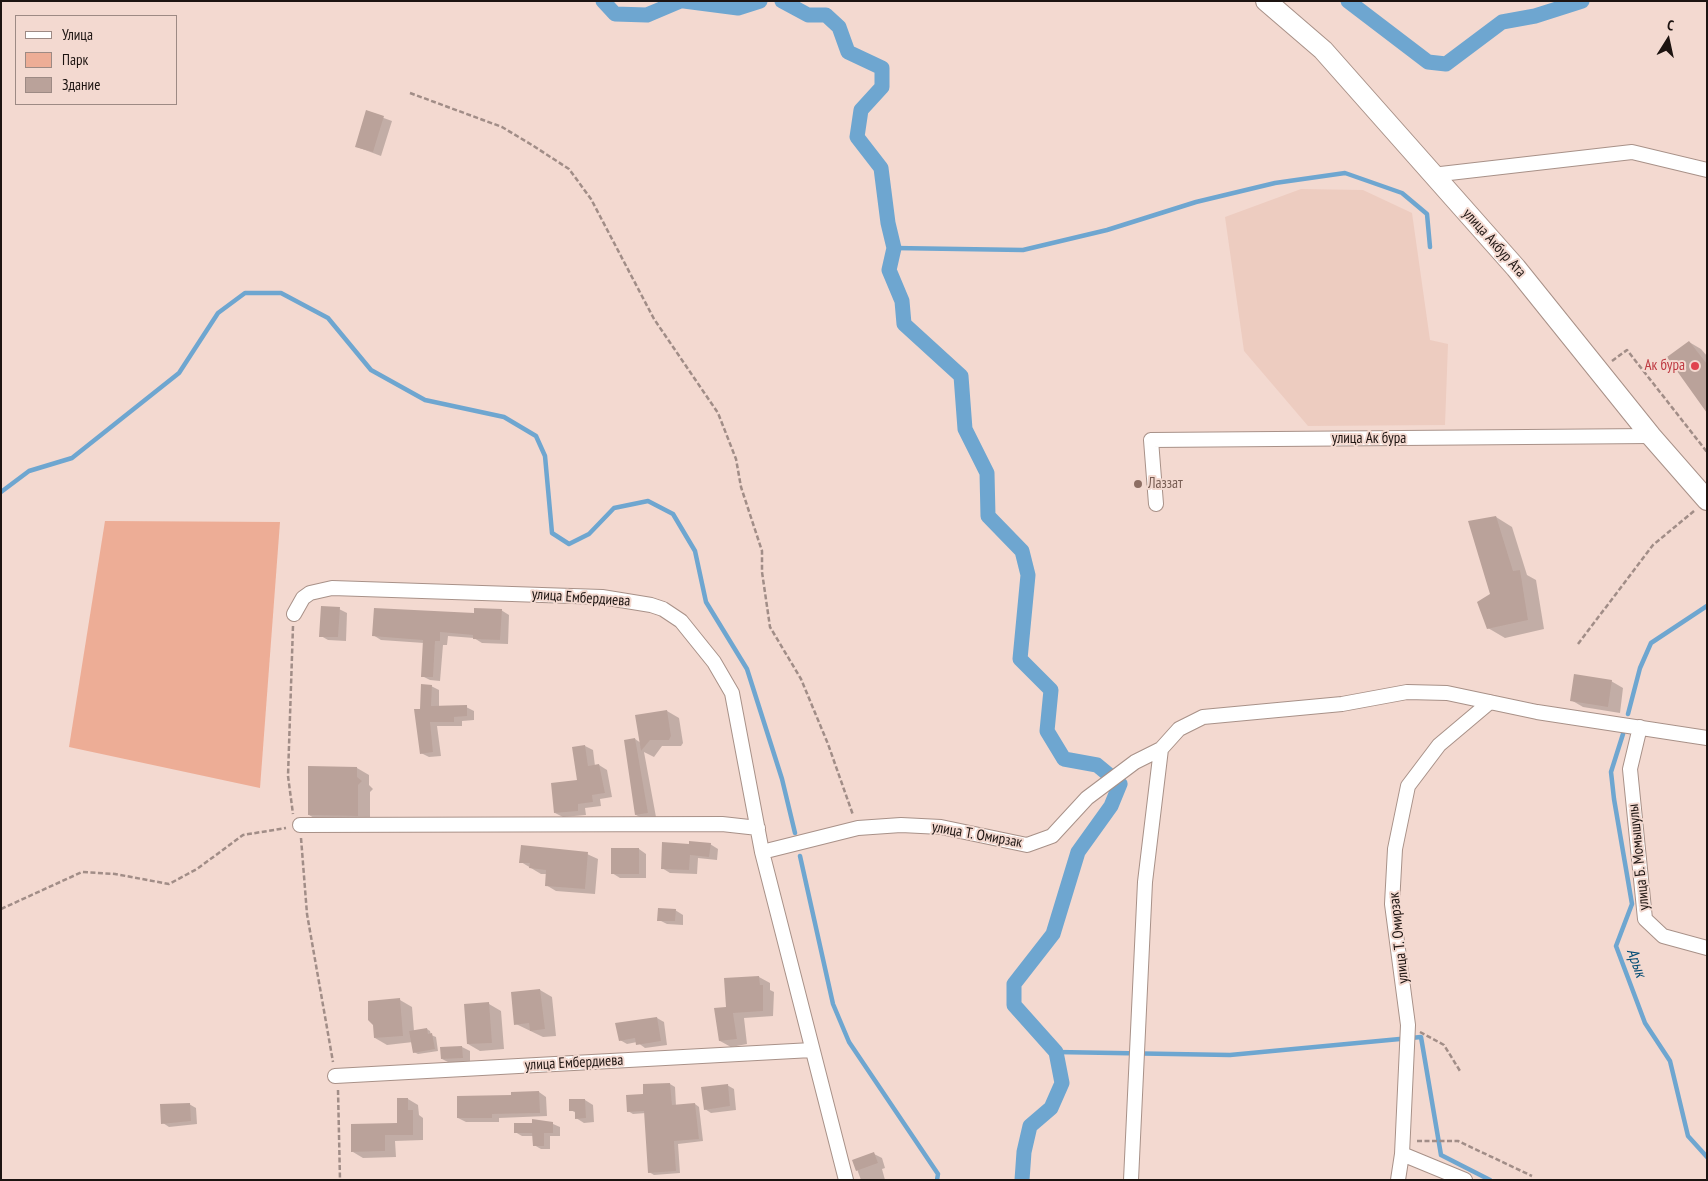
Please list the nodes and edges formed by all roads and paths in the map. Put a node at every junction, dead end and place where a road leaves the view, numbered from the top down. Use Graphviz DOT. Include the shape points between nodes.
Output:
graph roads {
  1 [pos="1266,1"];
  2 [pos="410,93"];
  3 [pos="1707,170"];
  4 [pos="1432,175"];
  5 [pos="1598,370"];
  6 [pos="1651,436"];
  7 [pos="1707,452"];
  8 [pos="1703,503"];
  9 [pos="1156,504"];
  10 [pos="294,614"];
  11 [pos="1578,644"];
  12 [pos="1490,702"];
  13 [pos="1640,727"];
  14 [pos="1707,738"];
  15 [pos="1162,749"];
  16 [pos="300,825"];
  17 [pos="758,828"];
  18 [pos="858,828"];
  19 [pos="762,852"];
  20 [pos="1,909"];
  21 [pos="1707,948"];
  22 [pos="1408,1025"];
  23 [pos="812,1050"];
  24 [pos="1460,1071"];
  25 [pos="335,1076"];
  26 [pos="1402,1148"];
  27 [pos="1532,1176"];
  28 [pos="340,1180"];
  29 [pos="846,1180"];
  30 [pos="1131,1180"];
  31 [pos="1398,1180"];
  32 [pos="1465,1180"];
  1 -- 4 [label="main road, улица Акбур Ата" via="1323,50"];
  2 -- 18 [label="path" via="502,127 569,169 591,200 654,318 718,413 736,459 741,486 762,550 770,627 800,679 828,744"];
  3 -- 4 [label="street" via="1632,152"];
  4 -- 5 [label="main road, улица Акбур Ата" via="1516,268"];
  5 -- 6 [label="main road, улица Акбур Ата"];
  5 -- 7 [label="path" via="1627,350"];
  6 -- 8 [label="main road, улица Акбур Ата"];
  6 -- 9 [label="street, улица Ак бура" via="1151,440"];
  8 -- 11 [label="path" via="1653,545"];
  10 -- 16 [label="path" via="288,776 294,820"];
  10 -- 17 [label="street, улица Ембердиева" via="303,598 310,593 332,588 602,597 663,609 686,627 732,693"];
  12 -- 13 [label="street, улица Т. Омирзак"];
  12 -- 15 [label="street, улица Т. Омирзак" via="1447,693 1407,692 1342,704 1203,717 1179,729"];
  12 -- 22 [label="street, улица Т. Омирзак" via="1439,745 1408,786 1396,849 1392,904"];
  13 -- 14 [label="street"];
  13 -- 21 [label="street, улица Б. Момышулы" via="1630,769 1645,919 1662,936"];
  15 -- 18 [label="street, улица Т. Омирзак" via="1135,762 1088,798 1052,836 1027,845 941,827"];
  15 -- 30 [label="street" via="1144,882"];
  16 -- 17 [label="street" via="722,824"];
  16 -- 20 [label="path" via="243,835 169,884 115,874 82,872"];
  16 -- 25 [label="path" via="307,914"];
  17 -- 19 [label="street, улица Ембердиева"];
  18 -- 19 [label="street, улица Т. Омирзак"];
  19 -- 23 [label="street, улица Ембердиева"];
  22 -- 24 [label="path" via="1444,1045"];
  22 -- 26 [label="street, улица Т. Омирзак"];
  23 -- 25 [label="street, улица Ембердиева"];
  23 -- 29 [label="street, улица Ембердиева"];
  25 -- 28 [label="path" via="339,1098"];
  26 -- 27 [label="path" via="1458,1141"];
  26 -- 31 [label="street, улица Т. Омирзак"];
  26 -- 32 [label="street"];
}
